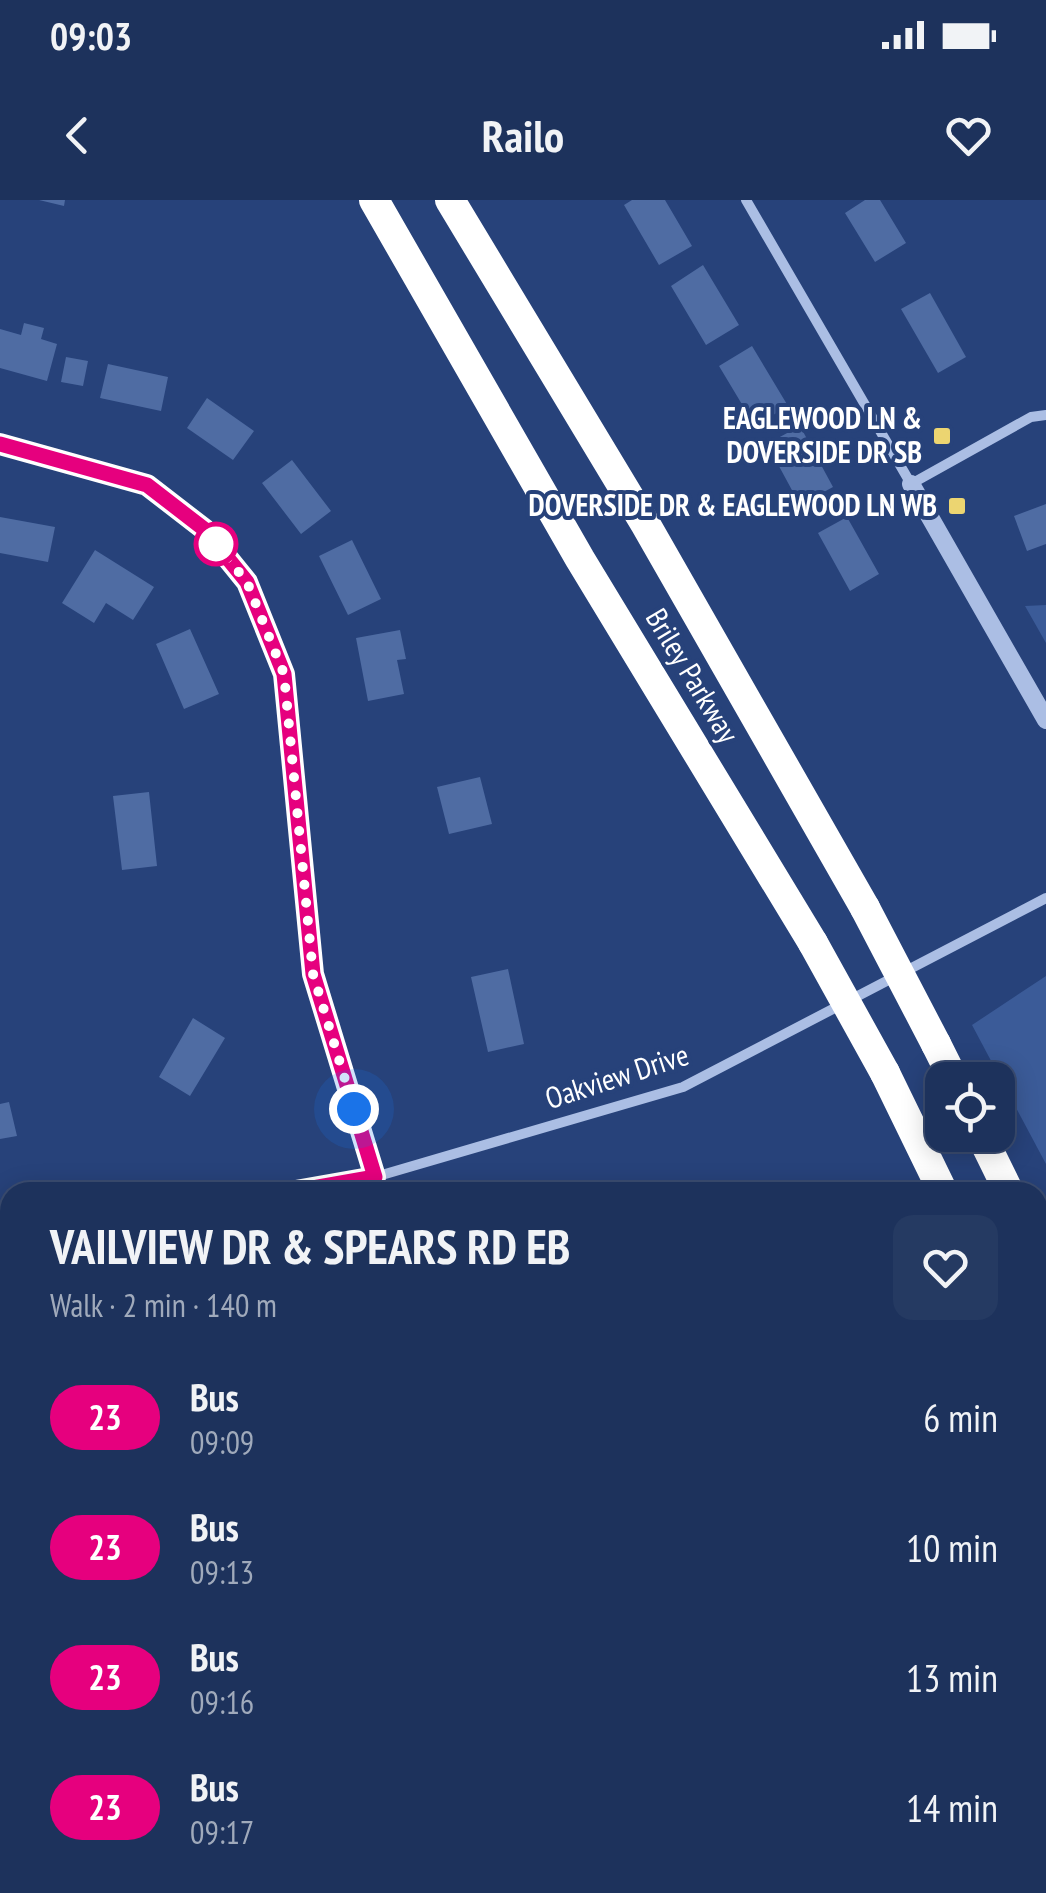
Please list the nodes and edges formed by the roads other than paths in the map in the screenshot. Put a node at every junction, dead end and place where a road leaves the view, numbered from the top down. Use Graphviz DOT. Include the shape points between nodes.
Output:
graph roads {
  1 [pos="374,200"];
  2 [pos="450,200"];
  3 [pos="746,200"];
  4 [pos="1046,416"];
  5 [pos="0,444"];
  6 [pos="911,484"];
  7 [pos="1046,720"];
  8 [pos="1046,898"];
  9 [pos="945,1062"];
  10 [pos="989,1152"];
  11 [pos="375,1177"];
  12 [pos="347,1182"];
  13 [pos="377,1182"];
  14 [pos="938,1182"];
  15 [pos="1004,1182"];
  1 -- 14 [label="highway, Briley Parkway, bridge" via="580,559 813,943"];
  2 -- 9 [label="highway, Briley Parkway, bridge" via="866,908"];
  3 -- 6 [label="street"];
  4 -- 6 [label="street" via="1030,417"];
  5 -- 11 [label="street" via="147,485 204,529 247,582 284,674 313,974"];
  6 -- 7 [label="street"];
  8 -- 11 [label="street, Oakview Drive" via="683,1087"];
  10 -- 15 [label="highway"];
  11 -- 12 [label="street, Oakview Drive"];
  11 -- 13 [label="street"];
}
